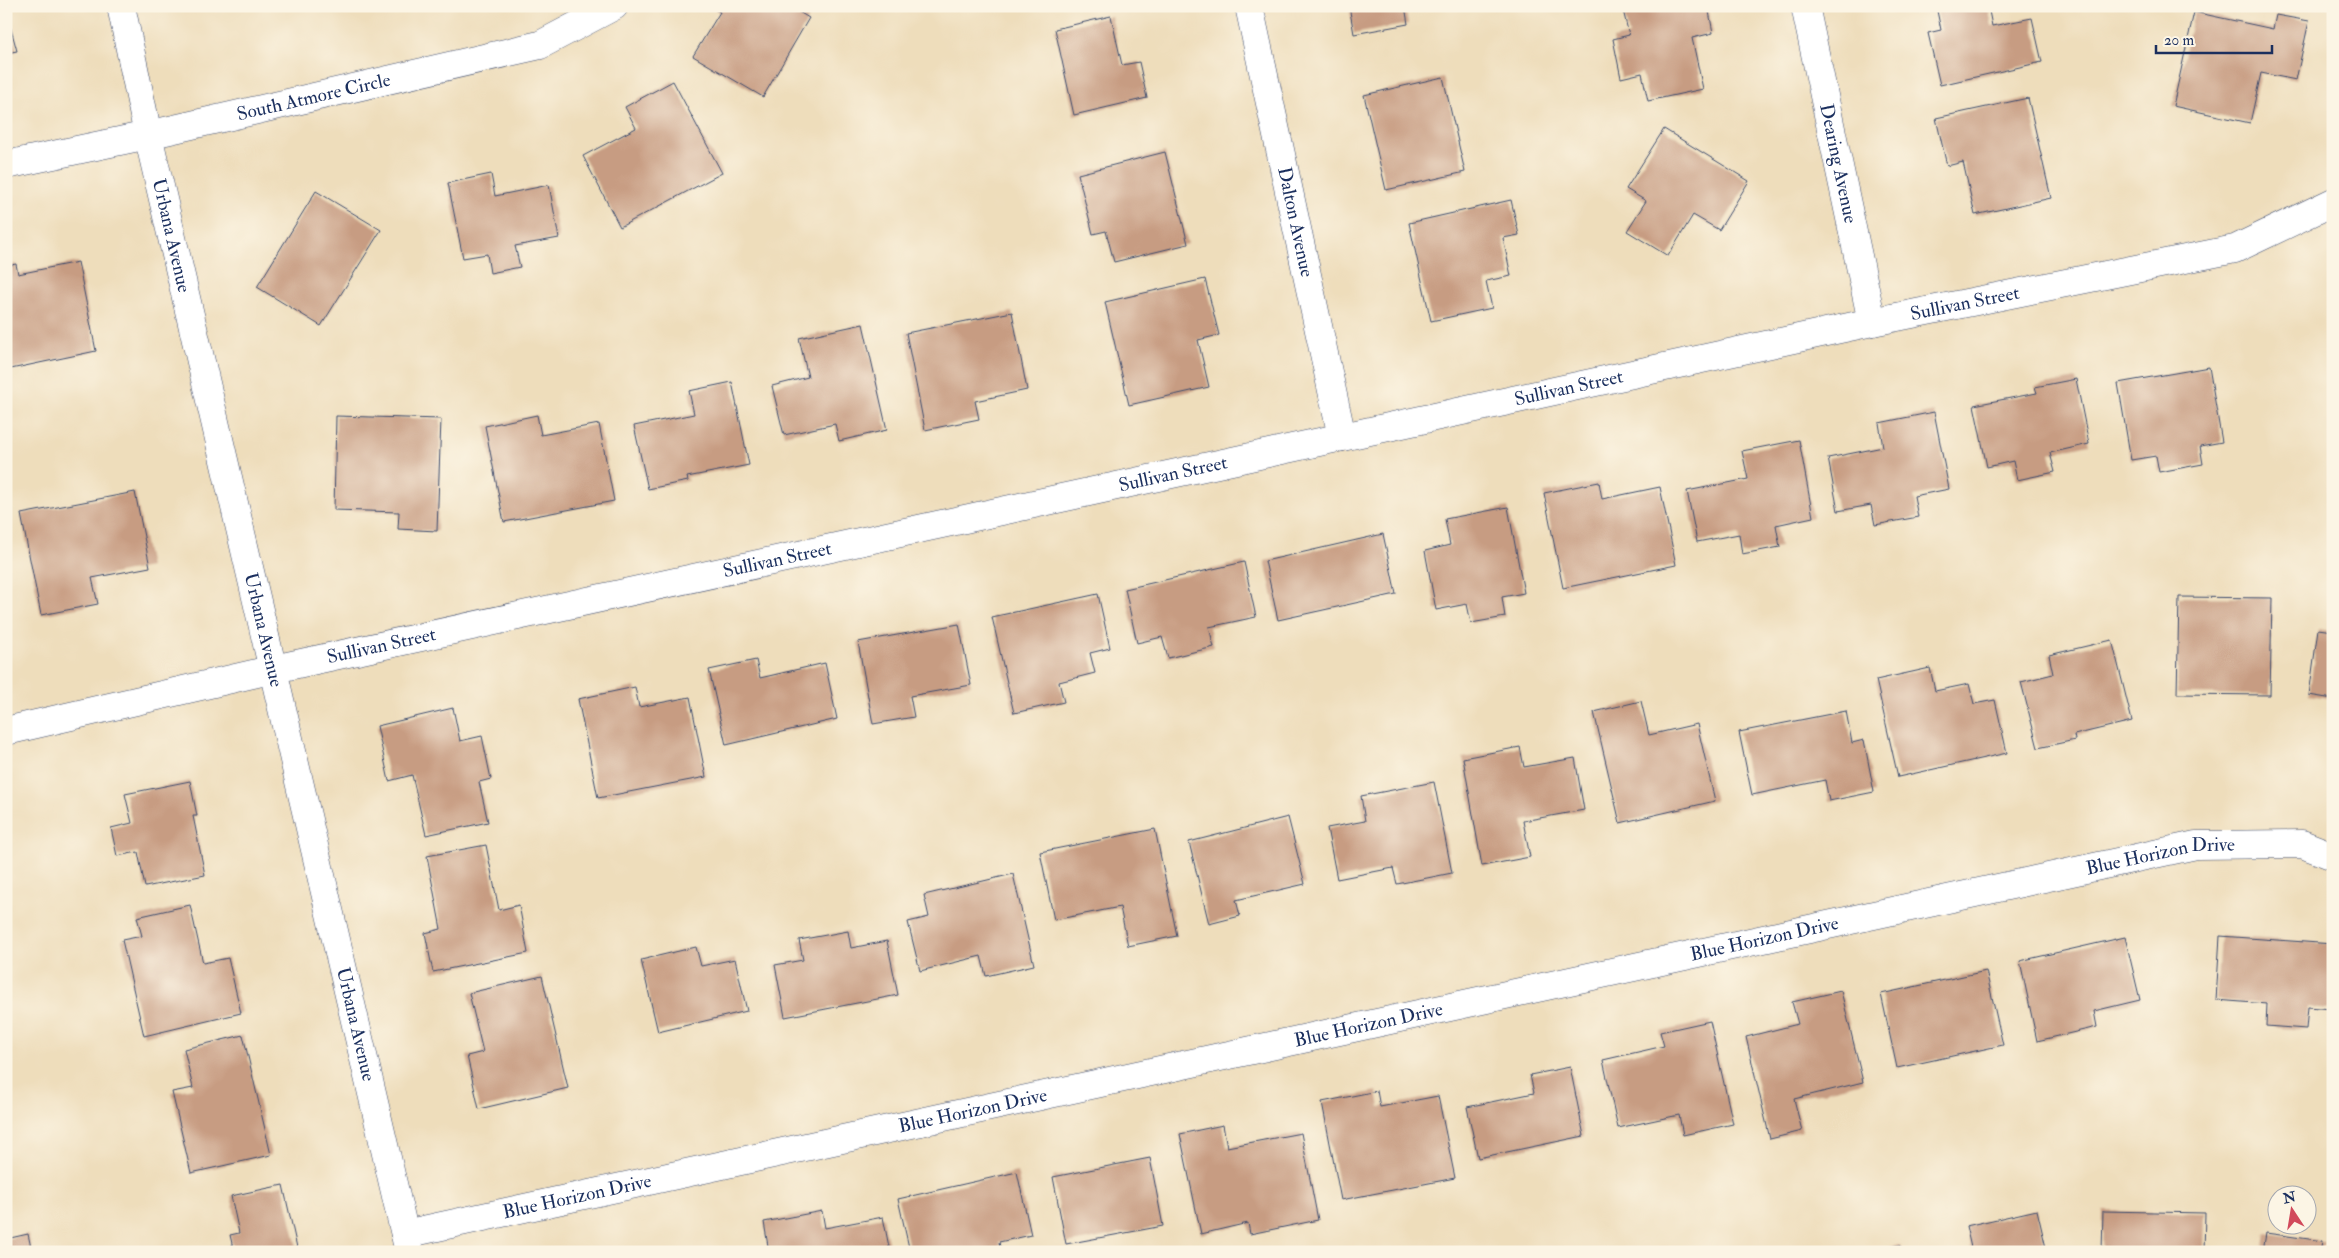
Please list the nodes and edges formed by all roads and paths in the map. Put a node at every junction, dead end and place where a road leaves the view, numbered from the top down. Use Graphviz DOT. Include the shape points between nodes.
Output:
graph roads {
  1 [pos="121,6"];
  2 [pos="1249,6"];
  3 [pos="1805,6"];
  4 [pos="614,7"];
  5 [pos="148,135"];
  6 [pos="6,165"];
  7 [pos="2333,202"];
  8 [pos="1872,322"];
  9 [pos="1342,437"];
  10 [pos="274,669"];
  11 [pos="6,731"];
  12 [pos="2333,856"];
  13 [pos="407,1243"];
  1 -- 5 [label="street, Urbana Avenue"];
  2 -- 9 [label="street, Dalton Avenue"];
  3 -- 8 [label="street, Dearing Avenue"];
  4 -- 5 [label="street, South Atmore Circle" via="540,45"];
  5 -- 6 [label="street, South Atmore Circle"];
  5 -- 10 [label="street, Urbana Avenue"];
  7 -- 8 [label="street, Sullivan Street" via="2235,249"];
  8 -- 9 [label="street, Sullivan Street"];
  9 -- 10 [label="street, Sullivan Street"];
  10 -- 11 [label="street, Sullivan Street"];
  10 -- 13 [label="street, Urbana Avenue"];
  12 -- 13 [label="street, Blue Horizon Drive" via="2302,844 2196,845"];
}
